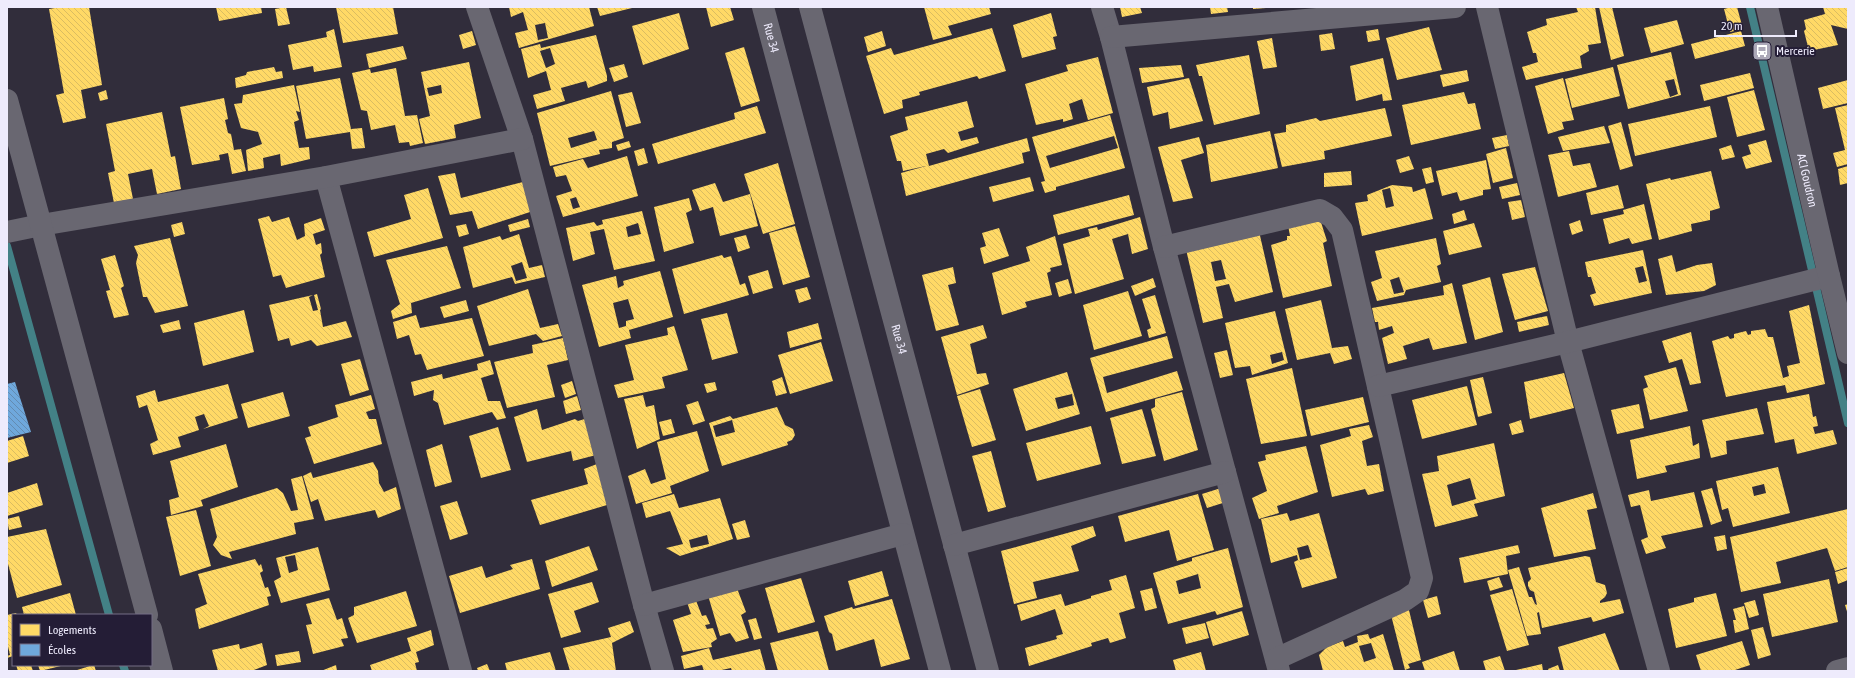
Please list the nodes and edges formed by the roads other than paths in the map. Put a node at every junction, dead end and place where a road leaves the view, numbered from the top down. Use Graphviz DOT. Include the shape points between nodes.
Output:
graph roads {
  1 [pos="477,7"];
  2 [pos="763,7"];
  3 [pos="810,7"];
  4 [pos="1102,7"];
  5 [pos="1455,7"];
  6 [pos="1487,7"];
  7 [pos="1767,7"];
  8 [pos="1111,37"];
  9 [pos="7,100"];
  10 [pos="522,139"];
  11 [pos="326,177"];
  12 [pos="23,229"];
  13 [pos="1164,247"];
  14 [pos="1828,276"];
  15 [pos="1568,342"];
  16 [pos="1848,353"];
  17 [pos="1378,386"];
  18 [pos="1225,472"];
  19 [pos="903,534"];
  20 [pos="954,545"];
  21 [pos="644,605"];
  22 [pos="147,614"];
  23 [pos="152,633"];
  24 [pos="1278,665"];
  25 [pos="1848,668"];
  26 [pos="162,671"];
  27 [pos="461,671"];
  28 [pos="663,671"];
  29 [pos="940,671"];
  30 [pos="988,671"];
  31 [pos="1659,671"];
  32 [pos="1838,671"];
  1 -- 10 [label="street"];
  2 -- 19 [label="street, Rue 34"];
  3 -- 20 [label="street, Rue 34"];
  4 -- 8 [label="street"];
  5 -- 8 [label="street"];
  6 -- 15 [label="street"];
  7 -- 14 [label="street, ACI Goudron"];
  8 -- 13 [label="street"];
  9 -- 12 [label="street"];
  10 -- 11 [label="street"];
  10 -- 21 [label="street"];
  11 -- 12 [label="street"];
  11 -- 27 [label="street"];
  12 -- 22 [label="street"];
  13 -- 17 [label="street" via="1320,210 1332,217 1342,230"];
  13 -- 18 [label="street"];
  14 -- 15 [label="street"];
  14 -- 16 [label="street, ACI Goudron"];
  15 -- 17 [label="street"];
  15 -- 31 [label="street"];
  17 -- 24 [label="street" via="1422,578 1418,591"];
  18 -- 20 [label="street"];
  18 -- 24 [label="street"];
  19 -- 21 [label="street"];
  19 -- 29 [label="street, Rue 34"];
  20 -- 30 [label="street, Rue 34"];
  21 -- 28 [label="street"];
  23 -- 26 [label="street"];
  25 -- 32 [label="street"];
}
